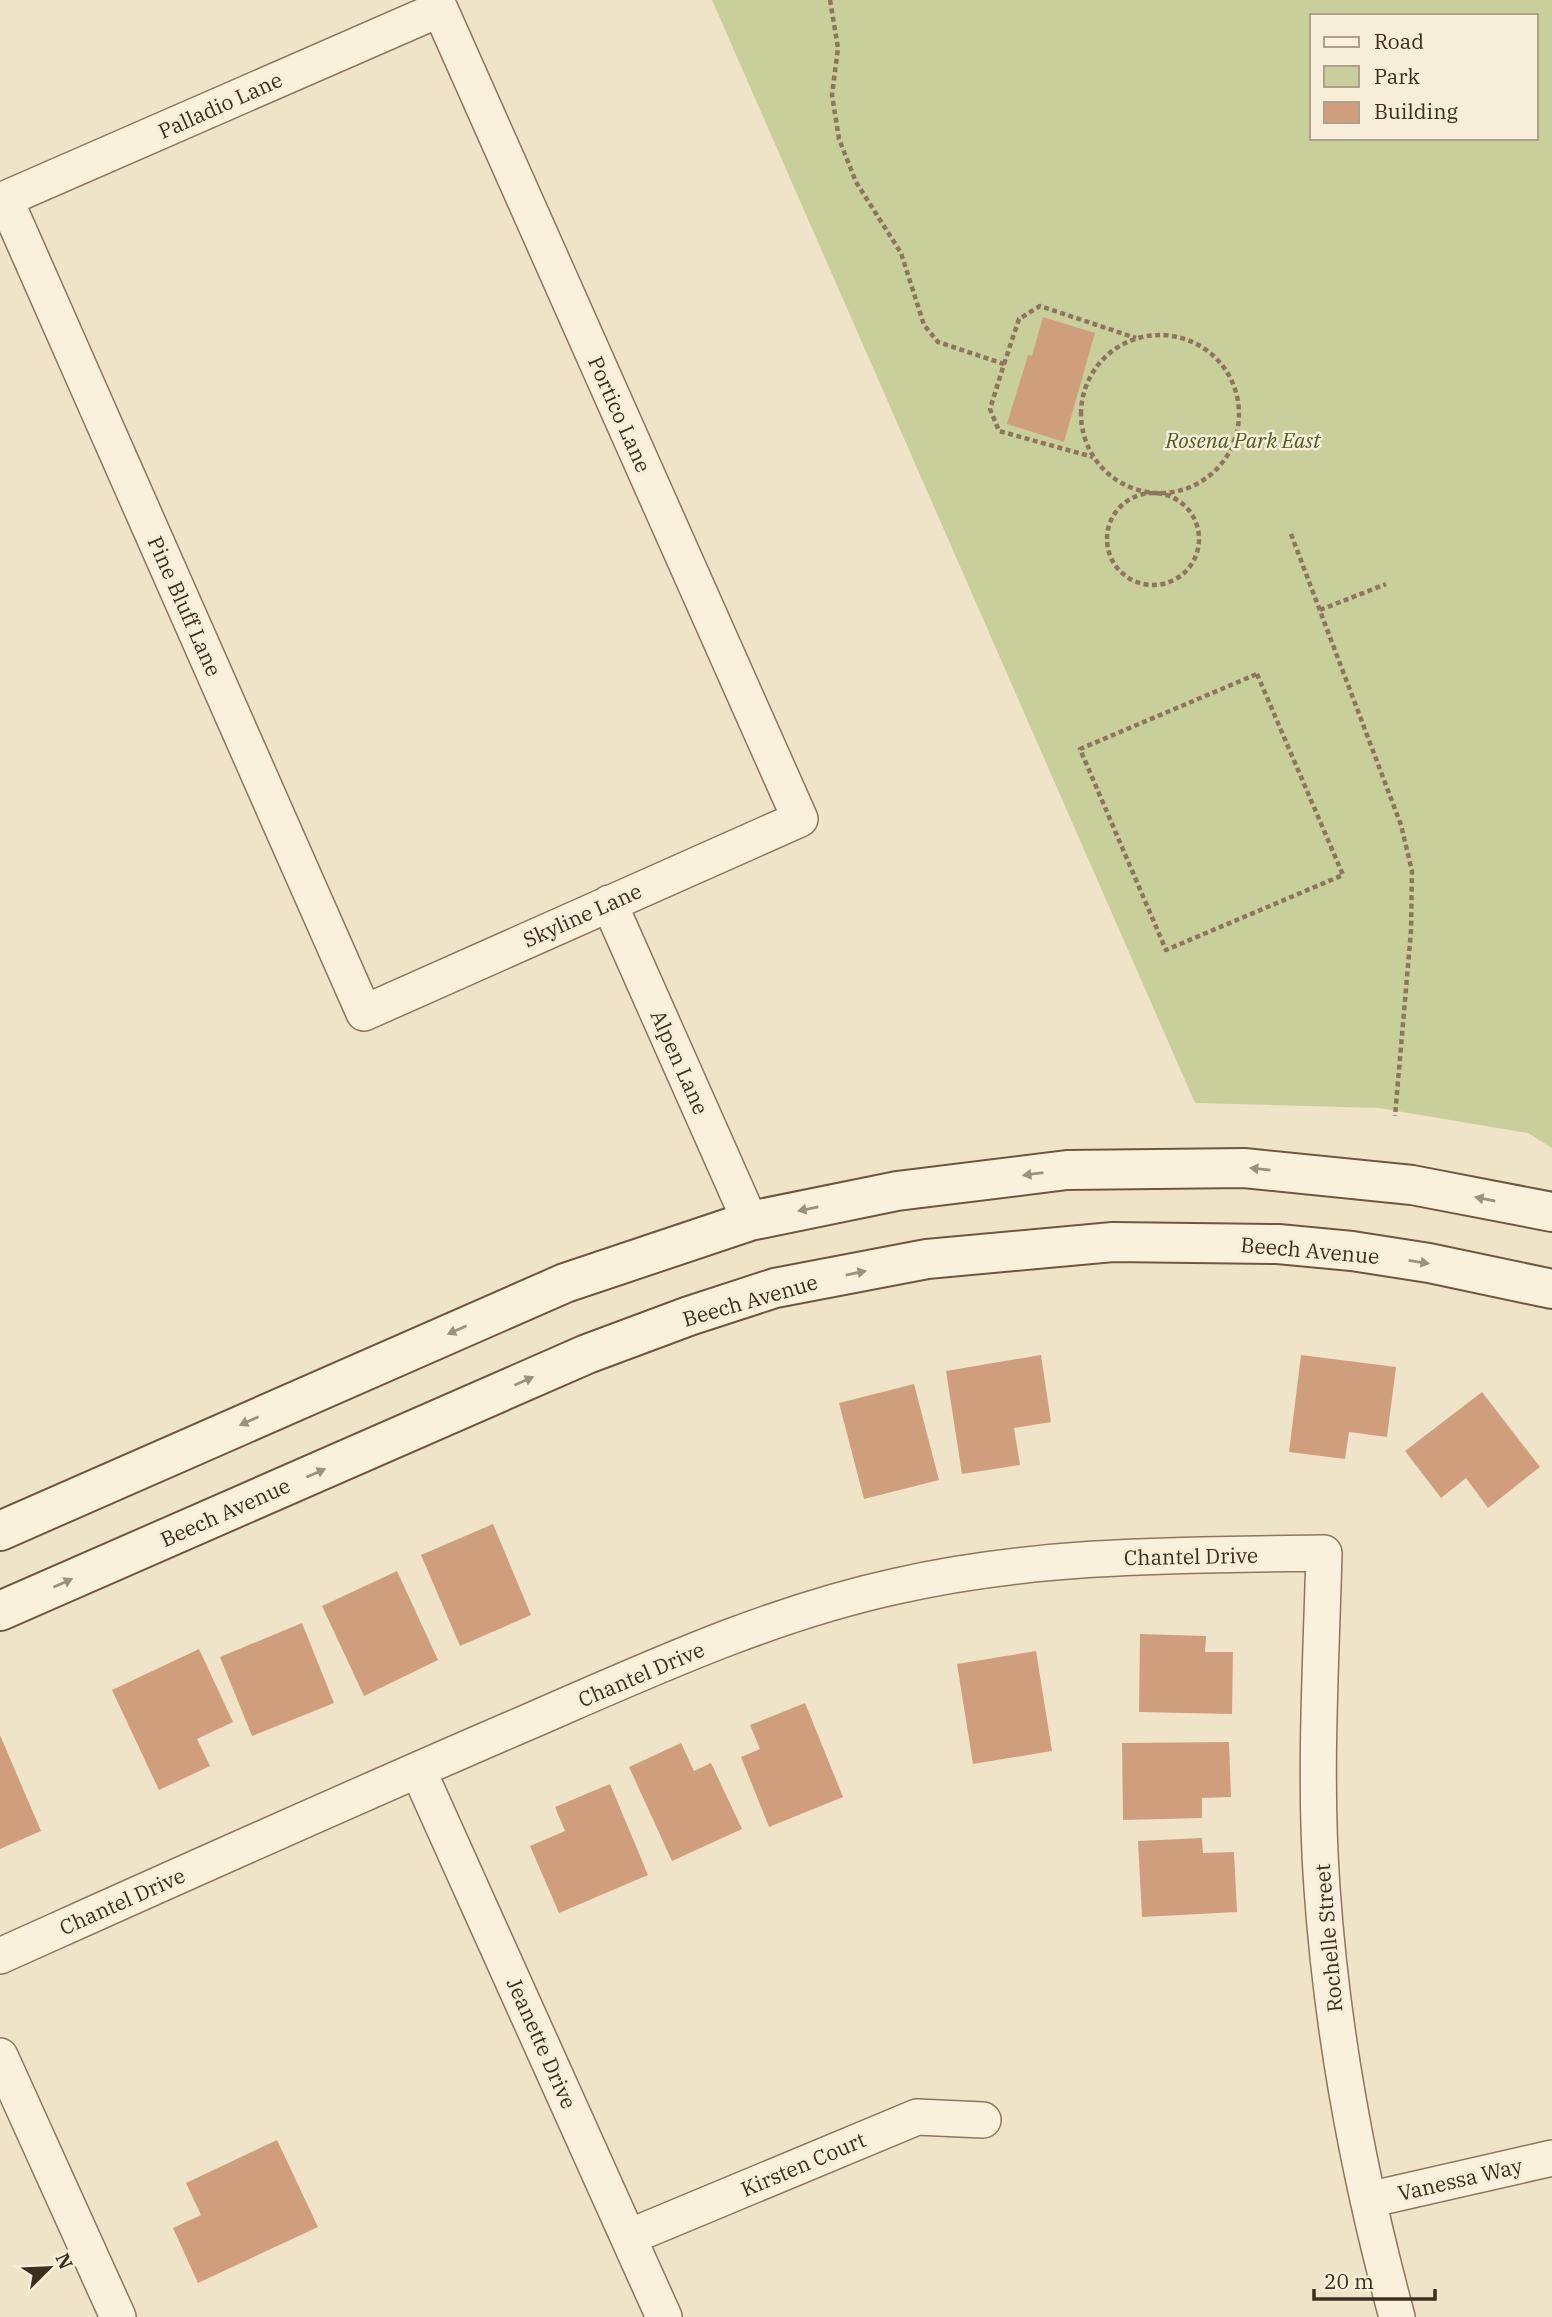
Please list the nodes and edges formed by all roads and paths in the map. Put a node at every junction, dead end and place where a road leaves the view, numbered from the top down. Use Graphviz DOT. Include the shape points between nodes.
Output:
graph roads {
  1 [pos="830,0"];
  2 [pos="440,9"];
  3 [pos="3,200"];
  4 [pos="1136,338"];
  5 [pos="1004,364"];
  6 [pos="1093,457"];
  7 [pos="1159,493"];
  8 [pos="1291,534"];
  9 [pos="1386,584"];
  10 [pos="1320,610"];
  11 [pos="1257,674"];
  12 [pos="800,819"];
  13 [pos="609,903"];
  14 [pos="364,1013"];
  15 [pos="1395,1116"];
  16 [pos="1552,1212"];
  17 [pos="750,1221"];
  18 [pos="1552,1289"];
  19 [pos="0,1531"];
  20 [pos="1324,1553"];
  21 [pos="0,1611"];
  22 [pos="418,1770"];
  23 [pos="0,1956"];
  24 [pos="0,2056"];
  25 [pos="982,2120"];
  26 [pos="1552,2158"];
  27 [pos="1368,2200"];
  28 [pos="629,2237"];
  29 [pos="118,2317"];
  30 [pos="664,2317"];
  31 [pos="1397,2317"];
  1 -- 5 [label="path" via="838,48 832,95 839,139 856,182 901,253 924,325 938,342"];
  2 -- 3 [label="street, Palladio Lane"];
  2 -- 12 [label="street, Portico Lane"];
  3 -- 14 [label="street, Pine Bluff Lane"];
  4 -- 5 [label="path" via="1040,306 1019,319"];
  4 -- 6 [label="path" via="1097,365 1086,385 1078,408"];
  4 -- 7 [label="path" via="1180,337 1201,346 1218,360 1237,400 1233,443 1221,464 1182,490"];
  5 -- 6 [label="path" via="990,409 999,431"];
  6 -- 7 [label="path" via="1111,476 1133,489"];
  7 -- 7 [label="path" via="1186,506 1194,519 1199,534 1195,556 1182,575 1169,582 1139,583 1125,576 1108,552 1110,522 1129,499"];
  8 -- 10 [label="path"];
  9 -- 10 [label="path"];
  10 -- 15 [label="path" via="1401,825 1412,871"];
  11 -- 11 [label="path" via="1343,875 1166,950 1080,749"];
  12 -- 13 [label="street, Skyline Lane"];
  13 -- 14 [label="street, Skyline Lane"];
  13 -- 17 [label="street, Alpen Lane"];
  16 -- 17 [label="main road, one-way" via="1412,1185 1244,1168 1108,1169 897,1191"];
  17 -- 19 [label="main road, one-way" via="565,1283"];
  21 -- 18 [label="main road, Beech Avenue, one-way" via="587,1354 775,1288 927,1259 1113,1242 1278,1244 1352,1251"];
  20 -- 22 [label="street, Chantel Drive" via="1145,1555 1008,1567 896,1586 808,1610 699,1649"];
  20 -- 27 [label="street, Rochelle Street" via="1319,1734 1322,1889 1336,2025"];
  22 -- 23 [label="street, Chantel Drive"];
  22 -- 28 [label="street, Jeanette Drive"];
  24 -- 29 [label="street"];
  25 -- 28 [label="street, Kirsten Court" via="917,2117"];
  26 -- 27 [label="street, Vanessa Way"];
  27 -- 31 [label="street, Rochelle Street"];
  28 -- 30 [label="street, Jeanette Drive"];
}
